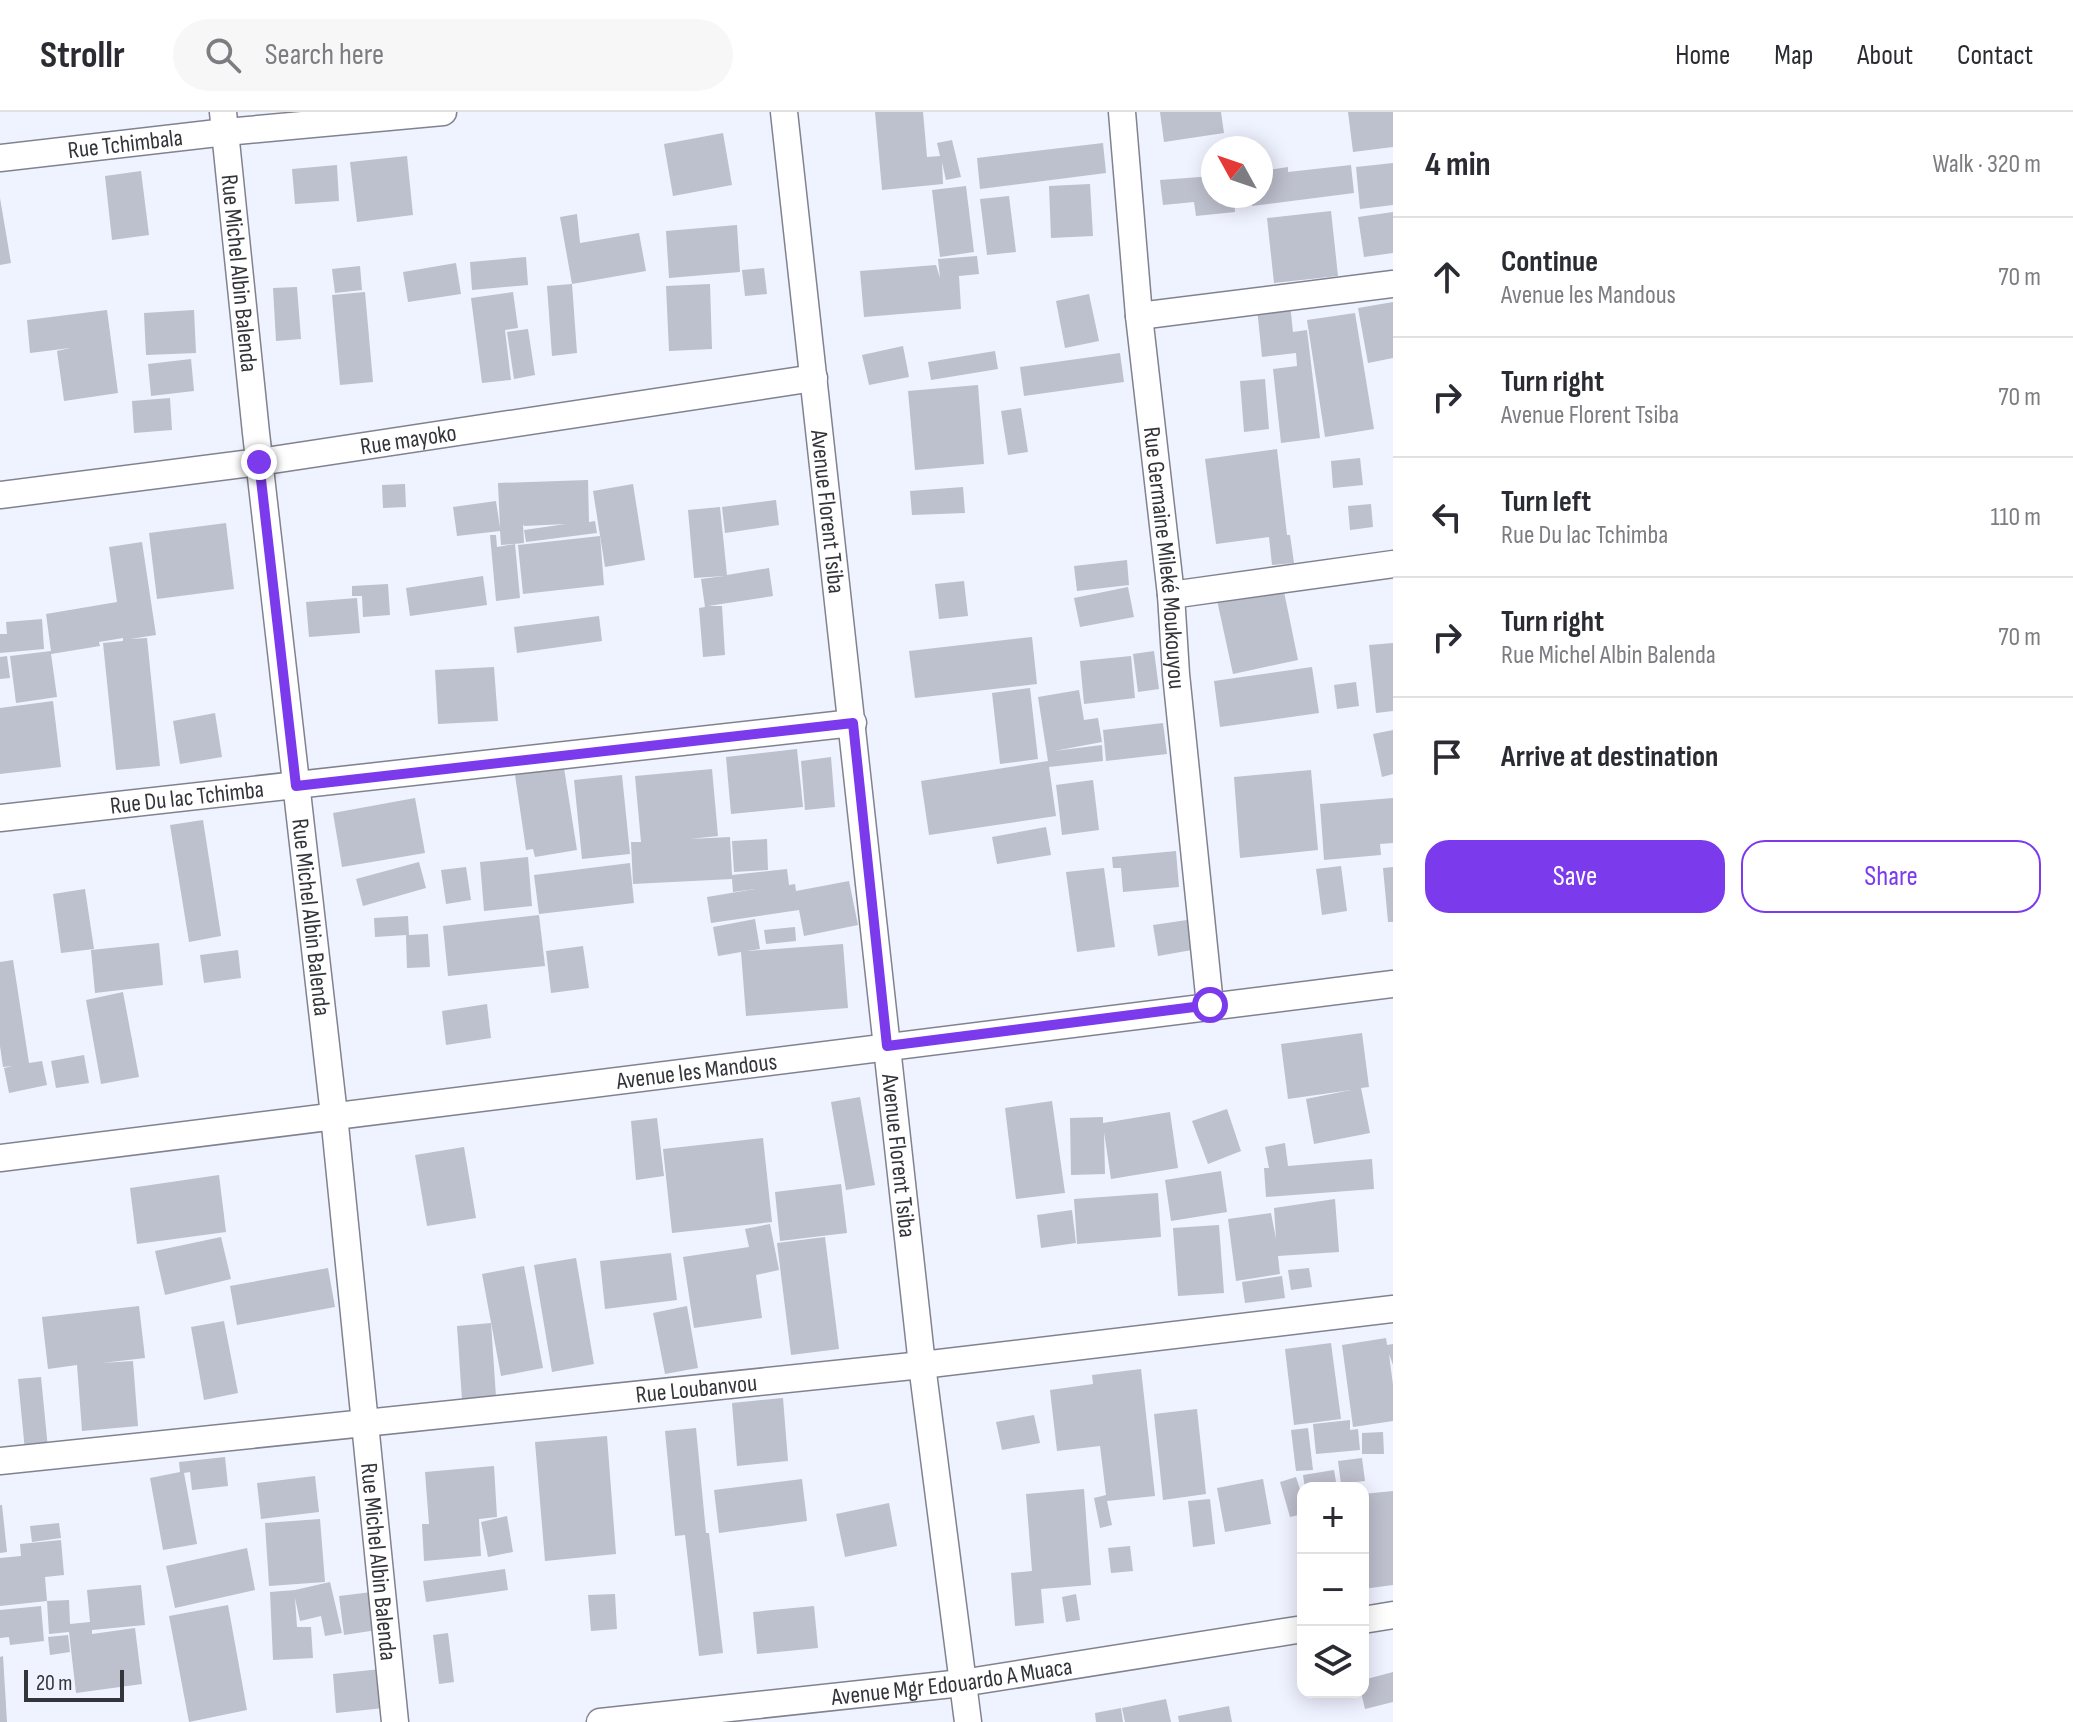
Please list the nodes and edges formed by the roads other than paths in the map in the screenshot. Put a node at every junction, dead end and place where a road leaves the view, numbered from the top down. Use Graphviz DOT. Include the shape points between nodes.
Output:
graph roads {
  1 [pos="443,112"];
  2 [pos="784,112"];
  3 [pos="1122,112"];
  4 [pos="225,122"];
  5 [pos="0,158"];
  6 [pos="1393,284"];
  7 [pos="1139,316"];
  8 [pos="814,378"];
  9 [pos="259,462"];
  10 [pos="0,495"];
  11 [pos="1393,564"];
  12 [pos="1171,595"];
  13 [pos="853,723"];
  14 [pos="296,786"];
  15 [pos="0,818"];
  16 [pos="1393,984"];
  17 [pos="1210,1005"];
  18 [pos="887,1046"];
  19 [pos="334,1115"];
  20 [pos="0,1158"];
  21 [pos="1393,1309"];
  22 [pos="922,1365"];
  23 [pos="364,1424"];
  24 [pos="0,1461"];
  25 [pos="1393,1615"];
  26 [pos="1369,1619"];
  27 [pos="1297,1630"];
  28 [pos="962,1683"];
  29 [pos="395,1722"];
  30 [pos="600,1722"];
  31 [pos="968,1722"];
  1 -- 4 [label="street, Rue Tchimbala"];
  2 -- 8 [label="street, Avenue Florent Tsiba"];
  3 -- 7 [label="street, Rue Germaine Mileké Moukouyou"];
  4 -- 5 [label="street, Rue Tchimbala"];
  4 -- 9 [label="street, Rue Michel Albin Balenda"];
  6 -- 7 [label="street"];
  7 -- 12 [label="street, Rue Germaine Mileké Moukouyou"];
  8 -- 9 [label="street, Rue mayoko"];
  8 -- 13 [label="street, Avenue Florent Tsiba"];
  9 -- 10 [label="street, Rue mayoko"];
  9 -- 14 [label="street, Rue Michel Albin Balenda"];
  11 -- 12 [label="street"];
  12 -- 17 [label="street, Rue Germaine Mileké Moukouyou"];
  13 -- 14 [label="street, Rue Du lac Tchimba"];
  13 -- 18 [label="street, Avenue Florent Tsiba"];
  14 -- 15 [label="street, Rue Du lac Tchimba"];
  14 -- 19 [label="street, Rue Michel Albin Balenda"];
  16 -- 17 [label="street, Avenue les Mandous"];
  17 -- 18 [label="street, Avenue les Mandous"];
  18 -- 19 [label="street, Avenue les Mandous"];
  18 -- 22 [label="street, Avenue Florent Tsiba"];
  19 -- 20 [label="street, Avenue les Mandous"];
  19 -- 23 [label="street, Rue Michel Albin Balenda"];
  21 -- 22 [label="street, Rue Loubanvou"];
  22 -- 23 [label="street, Rue Loubanvou"];
  22 -- 28 [label="street, Avenue Florent Tsiba"];
  23 -- 24 [label="street, Rue Loubanvou"];
  23 -- 29 [label="street, Rue Michel Albin Balenda"];
  25 -- 26 [label="street"];
  27 -- 28 [label="street, Avenue Mgr Edouardo A Muaca"];
  28 -- 30 [label="street, Avenue Mgr Edouardo A Muaca"];
  28 -- 31 [label="street, Avenue Florent Tsiba"];
}
